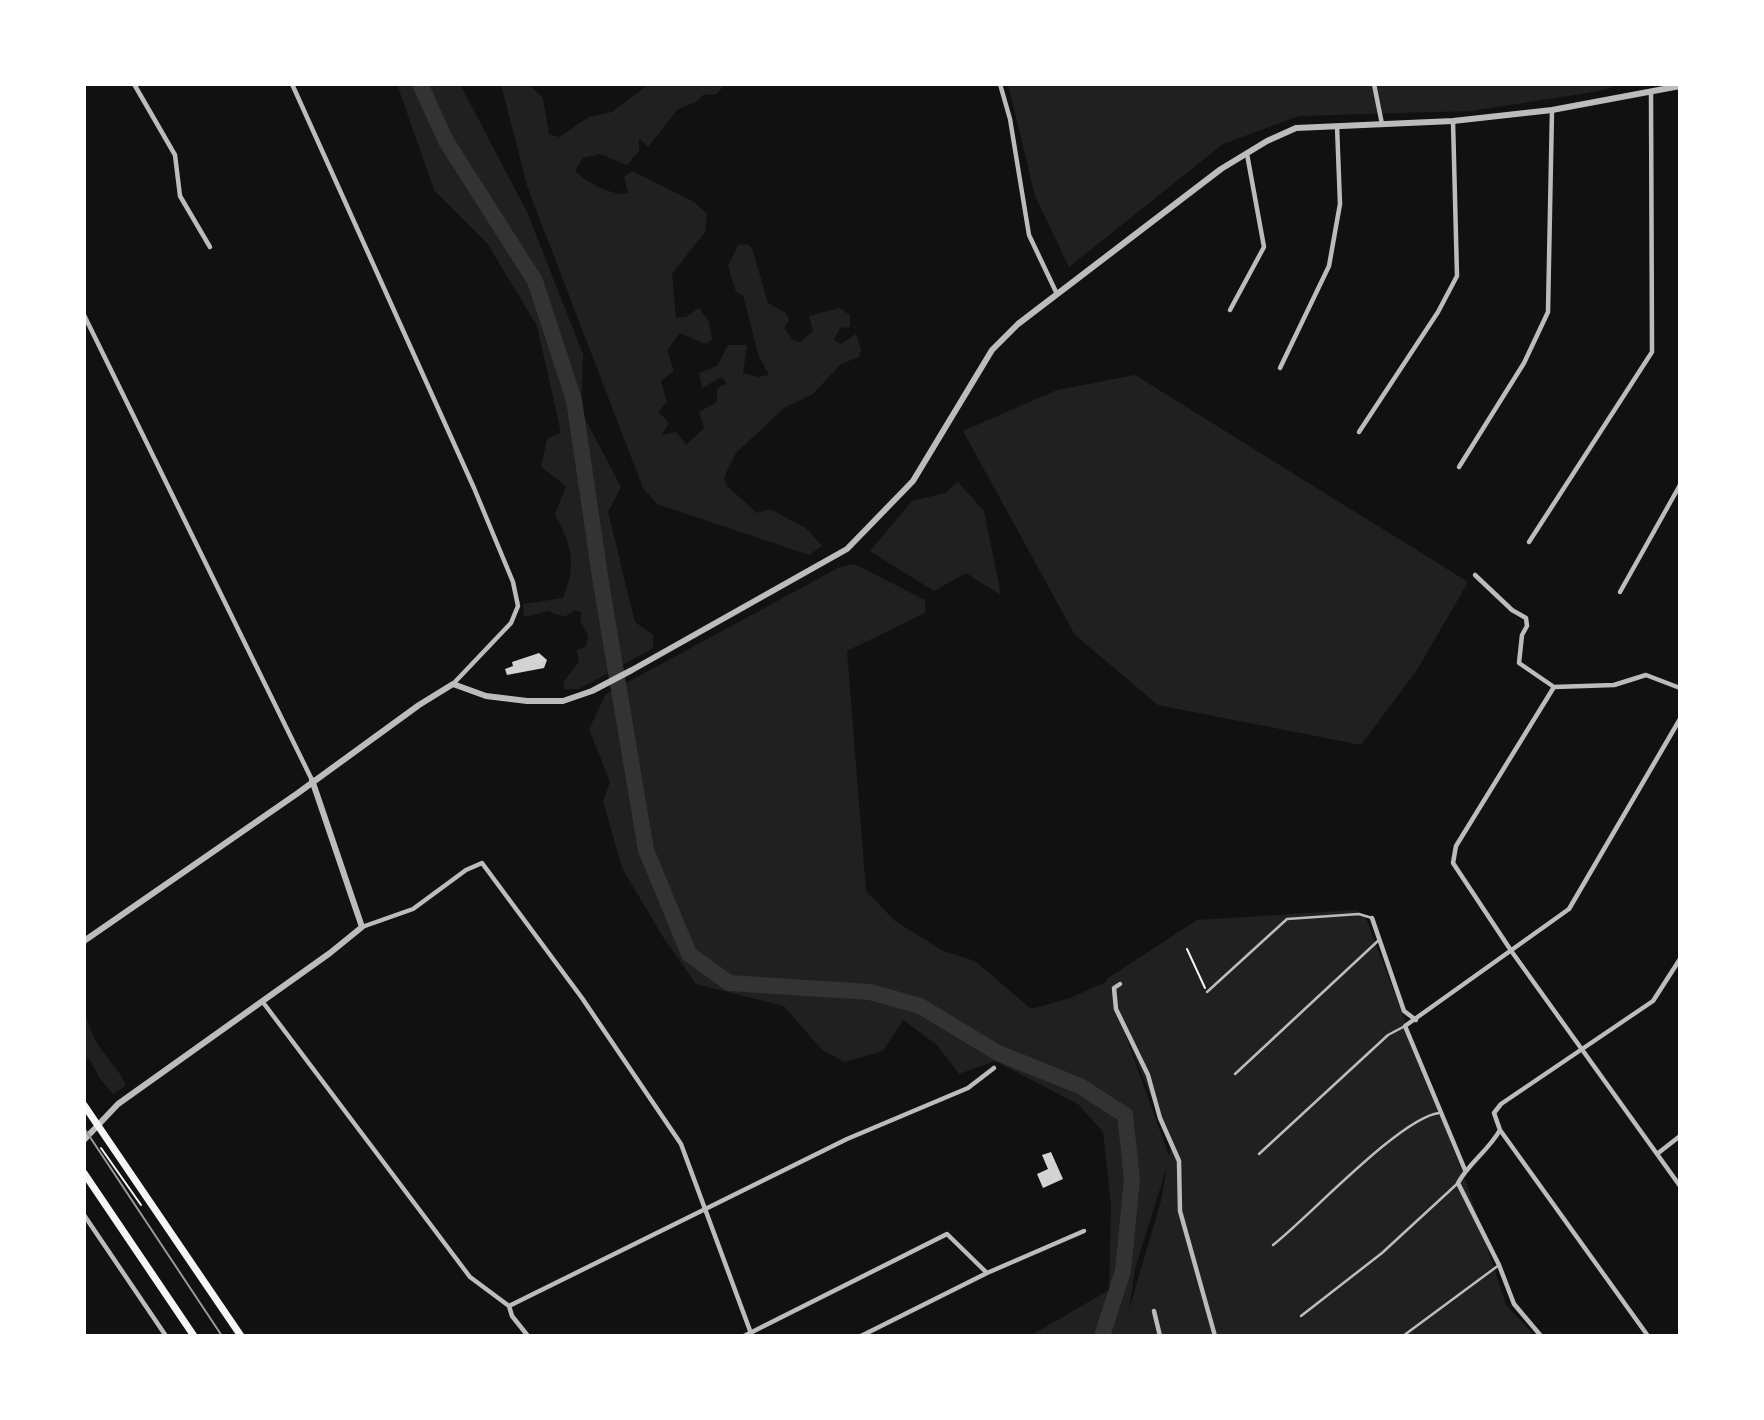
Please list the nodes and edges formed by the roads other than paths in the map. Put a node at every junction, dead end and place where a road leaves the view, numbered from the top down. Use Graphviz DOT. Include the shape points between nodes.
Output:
graph roads {
  1 [pos="134,84"];
  2 [pos="292,84"];
  3 [pos="1000,84"];
  4 [pos="1374,84"];
  5 [pos="1680,86"];
  6 [pos="1651,93"];
  7 [pos="1552,110"];
  8 [pos="1453,121"];
  9 [pos="1382,124"];
  10 [pos="1337,125"];
  11 [pos="1247,154"];
  12 [pos="210,247"];
  13 [pos="1057,295"];
  14 [pos="1230,310"];
  15 [pos="84,315"];
  16 [pos="1280,368"];
  17 [pos="1359,432"];
  18 [pos="1459,467"];
  19 [pos="1680,485"];
  20 [pos="1529,542"];
  21 [pos="1475,575"];
  22 [pos="1620,592"];
  23 [pos="453,684"];
  24 [pos="1555,687"];
  25 [pos="1680,688"];
  26 [pos="1680,719"];
  27 [pos="312,780"];
  28 [pos="1372,918"];
  29 [pos="362,927"];
  30 [pos="1380,939"];
  31 [pos="84,941"];
  32 [pos="1512,952"];
  33 [pos="1680,959"];
  34 [pos="1120,984"];
  35 [pos="1207,992"];
  36 [pos="262,1001"];
  37 [pos="1416,1020"];
  38 [pos="1405,1026"];
  39 [pos="1583,1047"];
  40 [pos="994,1068"];
  41 [pos="1235,1074"];
  42 [pos="84,1105"];
  43 [pos="1441,1113"];
  44 [pos="96,1124"];
  45 [pos="84,1129"];
  46 [pos="1500,1130"];
  47 [pos="1680,1136"];
  48 [pos="84,1140"];
  49 [pos="1259,1154"];
  50 [pos="1657,1154"];
  51 [pos="1465,1170"];
  52 [pos="84,1173"];
  53 [pos="1458,1183"];
  54 [pos="1680,1186"];
  55 [pos="706,1210"];
  56 [pos="84,1215"];
  57 [pos="1084,1231"];
  58 [pos="1273,1245"];
  59 [pos="1499,1265"];
  60 [pos="986,1273"];
  61 [pos="509,1306"];
  62 [pos="1154,1311"];
  63 [pos="1301,1317"];
  64 [pos="748,1335"];
  65 [pos="166,1336"];
  66 [pos="194,1336"];
  67 [pos="241,1336"];
  68 [pos="528,1336"];
  69 [pos="861,1336"];
  70 [pos="1160,1336"];
  71 [pos="1215,1336"];
  72 [pos="1403,1336"];
  73 [pos="1541,1336"];
  74 [pos="1648,1336"];
  1 -- 12 [label="street" via="175,155 180,196"];
  2 -- 23 [label="street" via="513,582 518,606 511,623"];
  3 -- 13 [label="street" via="1029,235"];
  4 -- 9 [label="street"];
  5 -- 6 [label="street"];
  6 -- 7 [label="street"];
  6 -- 20 [label="street" via="1653,352"];
  7 -- 8 [label="street"];
  7 -- 18 [label="street" via="1548,312 1524,363"];
  8 -- 9 [label="street"];
  8 -- 17 [label="street" via="1457,276"];
  9 -- 10 [label="street"];
  10 -- 11 [label="street" via="1296,128"];
  10 -- 16 [label="street" via="1340,204 1329,266"];
  11 -- 13 [label="street"];
  11 -- 14 [label="street" via="1264,247"];
  13 -- 23 [label="street" via="992,350 914,481 847,549 593,691 563,701 527,701 486,696"];
  15 -- 27 [label="street"];
  19 -- 22 [label="street"];
  21 -- 24 [label="street" via="1525,618 1519,663"];
  23 -- 27 [label="street"];
  24 -- 25 [label="street" via="1614,685 1646,675"];
  24 -- 32 [label="street" via="1456,846 1453,863"];
  26 -- 32 [label="street" via="1569,909"];
  27 -- 29 [label="street"];
  27 -- 31 [label="street"];
  28 -- 30 [label="street"];
  28 -- 35 [label="lane" via="1359,914 1287,919"];
  29 -- 36 [label="street"];
  29 -- 55 [label="street" via="413,909 482,863 582,998 681,1144"];
  30 -- 37 [label="street" via="1404,1011"];
  30 -- 41 [label="lane"];
  32 -- 37 [label="street"];
  32 -- 39 [label="street"];
  33 -- 39 [label="street" via="1653,1001"];
  34 -- 71 [label="street" via="1114,988 1116,1009 1180,1161 1181,1211"];
  36 -- 44 [label="street"];
  36 -- 61 [label="street" via="470,1277"];
  37 -- 38 [label="street"];
  38 -- 43 [label="street"];
  38 -- 49 [label="lane" via="1388,1035"];
  39 -- 46 [label="street" via="1501,1104 1494,1113"];
  39 -- 50 [label="street"];
  40 -- 55 [label="street" via="968,1088 847,1139"];
  42 -- 44 [label="main road"];
  43 -- 51 [label="street"];
  43 -- 58 [label="lane" via="1421,1119 1394,1137"];
  44 -- 45 [label="street"];
  44 -- 48 [label="street"];
  44 -- 67 [label="main road"];
  46 -- 51 [label="street" via="1490,1148"];
  46 -- 74 [label="street"];
  47 -- 50 [label="street"];
  50 -- 54 [label="street"];
  51 -- 53 [label="street"];
  52 -- 66 [label="main road"];
  53 -- 59 [label="street"];
  53 -- 63 [label="lane" via="1382,1253"];
  55 -- 61 [label="street"];
  55 -- 64 [label="street"];
  56 -- 65 [label="street"];
  57 -- 60 [label="street"];
  59 -- 72 [label="lane"];
  59 -- 73 [label="street" via="1514,1304"];
  60 -- 64 [label="street" via="947,1234"];
  60 -- 69 [label="street"];
  61 -- 68 [label="street"];
  62 -- 70 [label="street"];
}
